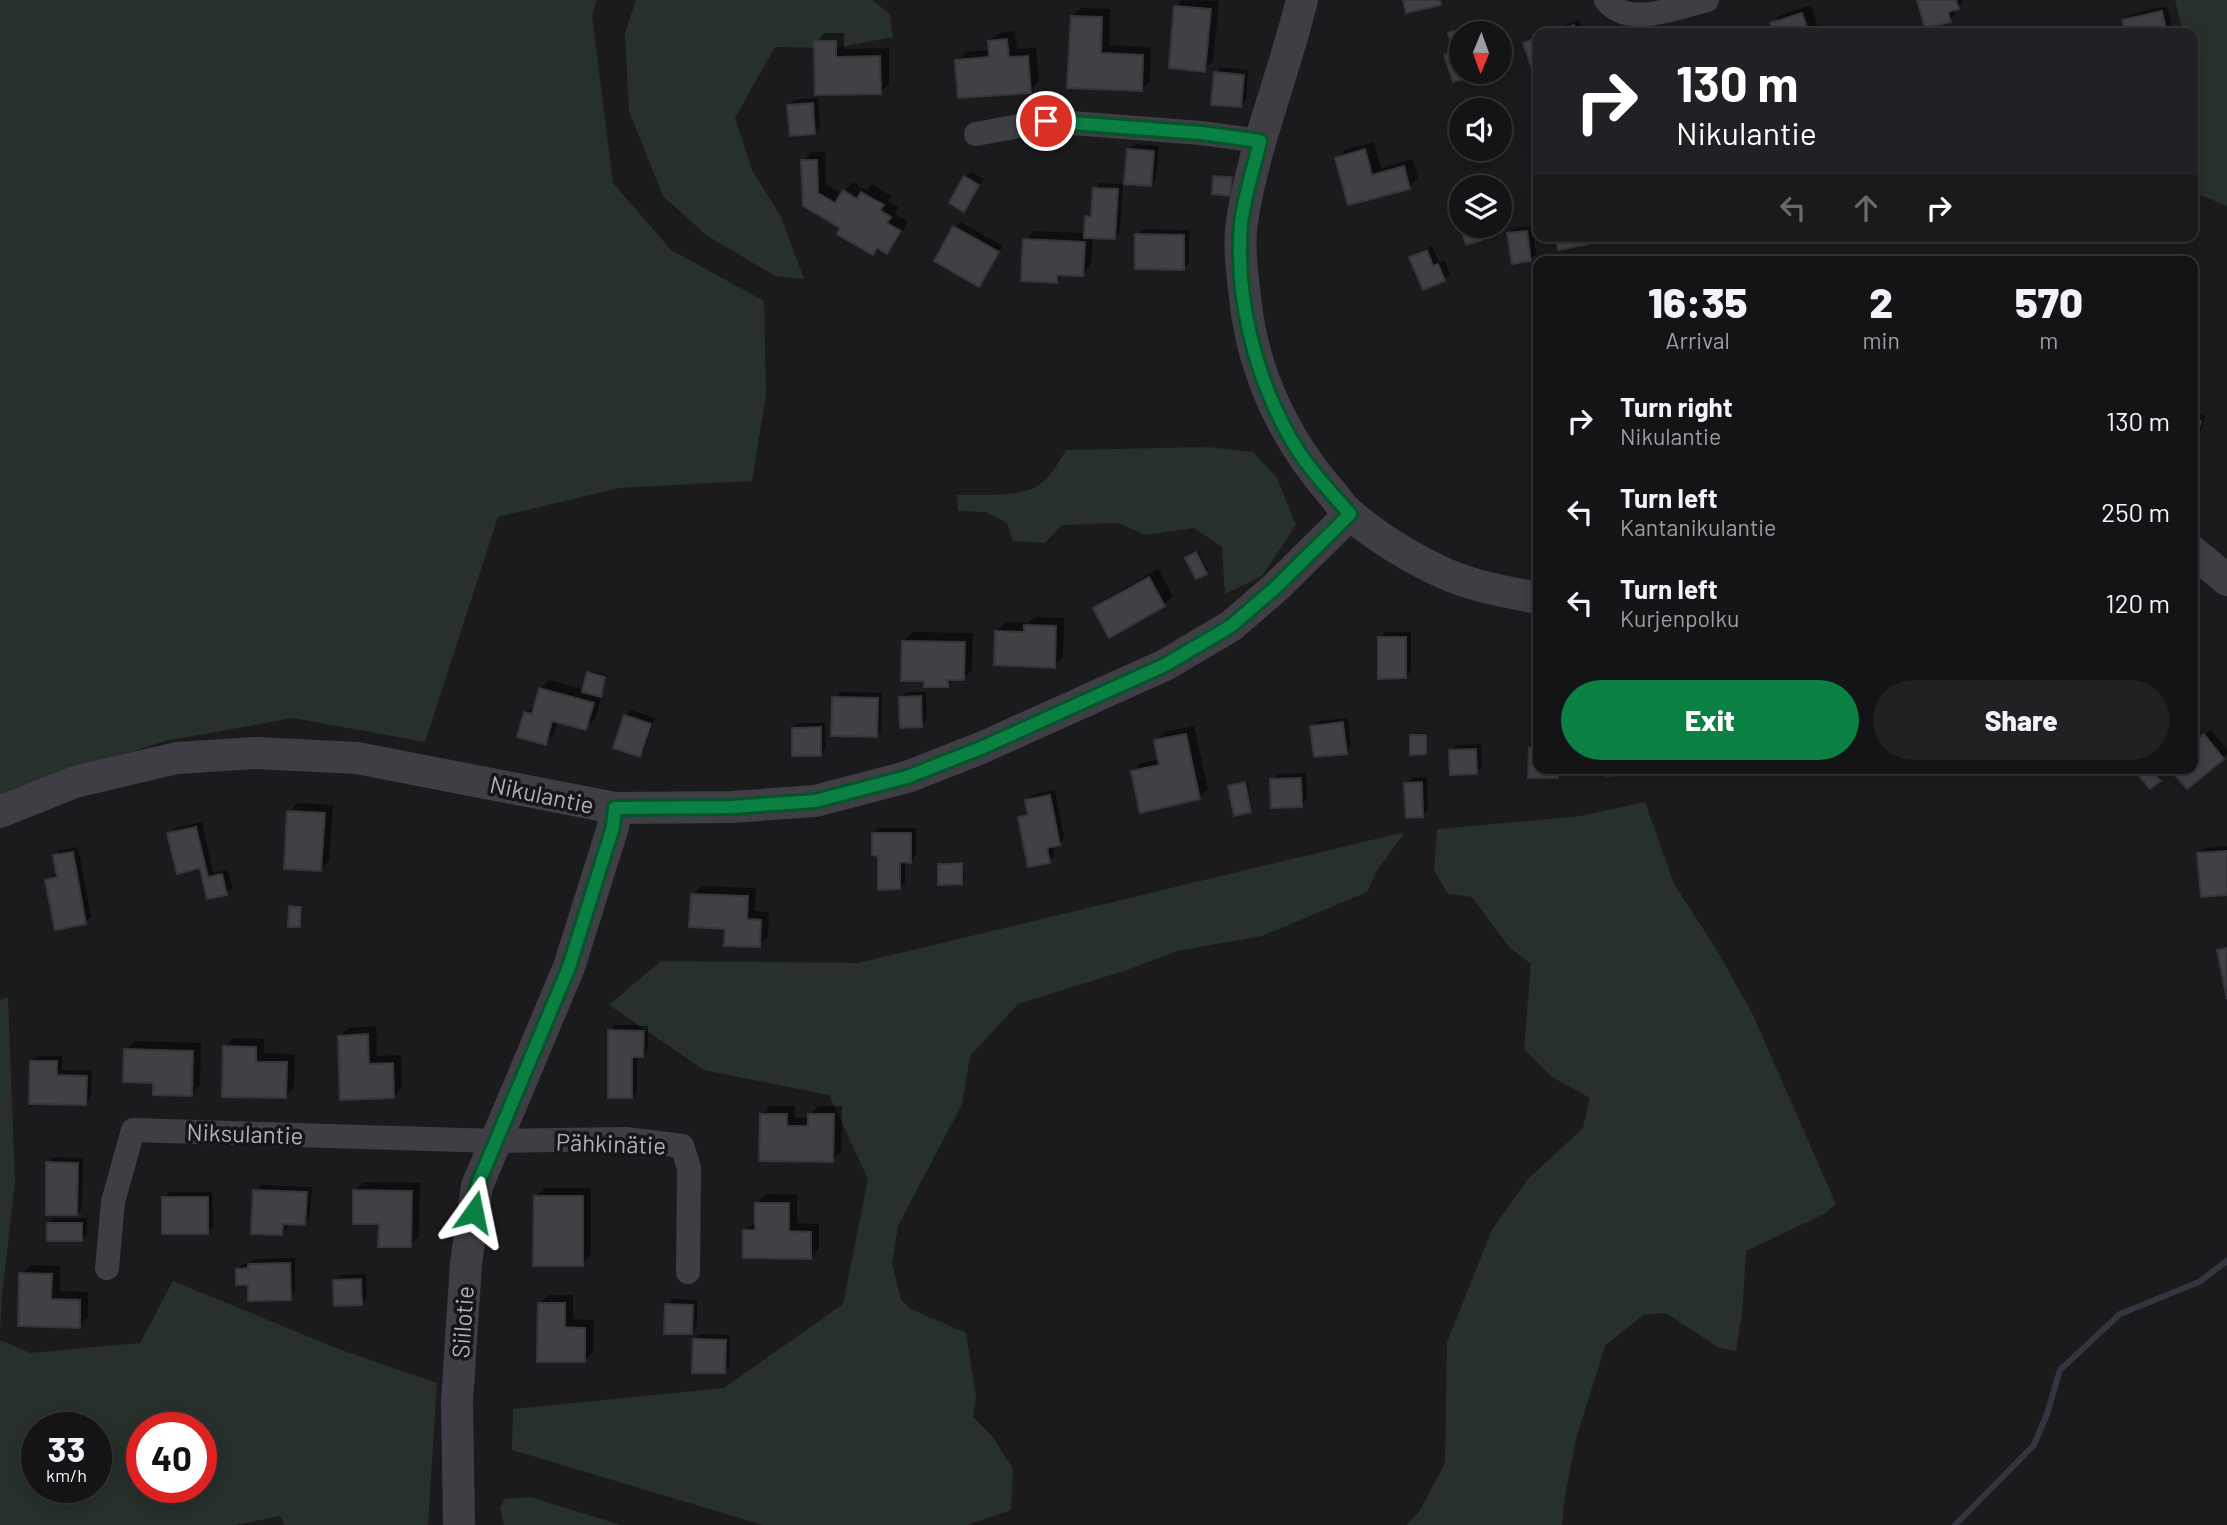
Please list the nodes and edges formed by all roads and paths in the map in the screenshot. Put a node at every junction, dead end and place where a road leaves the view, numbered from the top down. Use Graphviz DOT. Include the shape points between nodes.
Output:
graph roads {
  1 [pos="1302,0"];
  2 [pos="1606,0"];
  3 [pos="1707,0"];
  4 [pos="976,134"];
  5 [pos="1260,141"];
  6 [pos="1350,514"];
  7 [pos="2198,556"];
  8 [pos="2227,580"];
  9 [pos="1533,597"];
  10 [pos="615,808"];
  11 [pos="0,812"];
  12 [pos="497,1141"];
  13 [pos="107,1268"];
  14 [pos="688,1272"];
  15 [pos="459,1525"];
  1 -- 5 [label="street"];
  2 -- 3 [label="street" via="1612,8 1641,15"];
  4 -- 5 [label="street" via="1046,121"];
  5 -- 6 [label="street" via="1241,223 1250,338 1289,435"];
  6 -- 9 [label="street" via="1446,574"];
  6 -- 10 [label="street, Nikulantie" via="1231,626 1165,665 981,748 907,777 815,801"];
  7 -- 8 [label="street"];
  10 -- 11 [label="street, Nikulantie" via="357,758 256,753 177,758 75,782"];
  10 -- 12 [label="street, Siilotie" via="569,967"];
  12 -- 13 [label="street, Niksulantie" via="134,1130 113,1202"];
  12 -- 14 [label="street, Pähkinätie" via="626,1139 682,1146 689,1168"];
  12 -- 15 [label="street, Siilotie" via="477,1186 466,1263 457,1401"];
}
